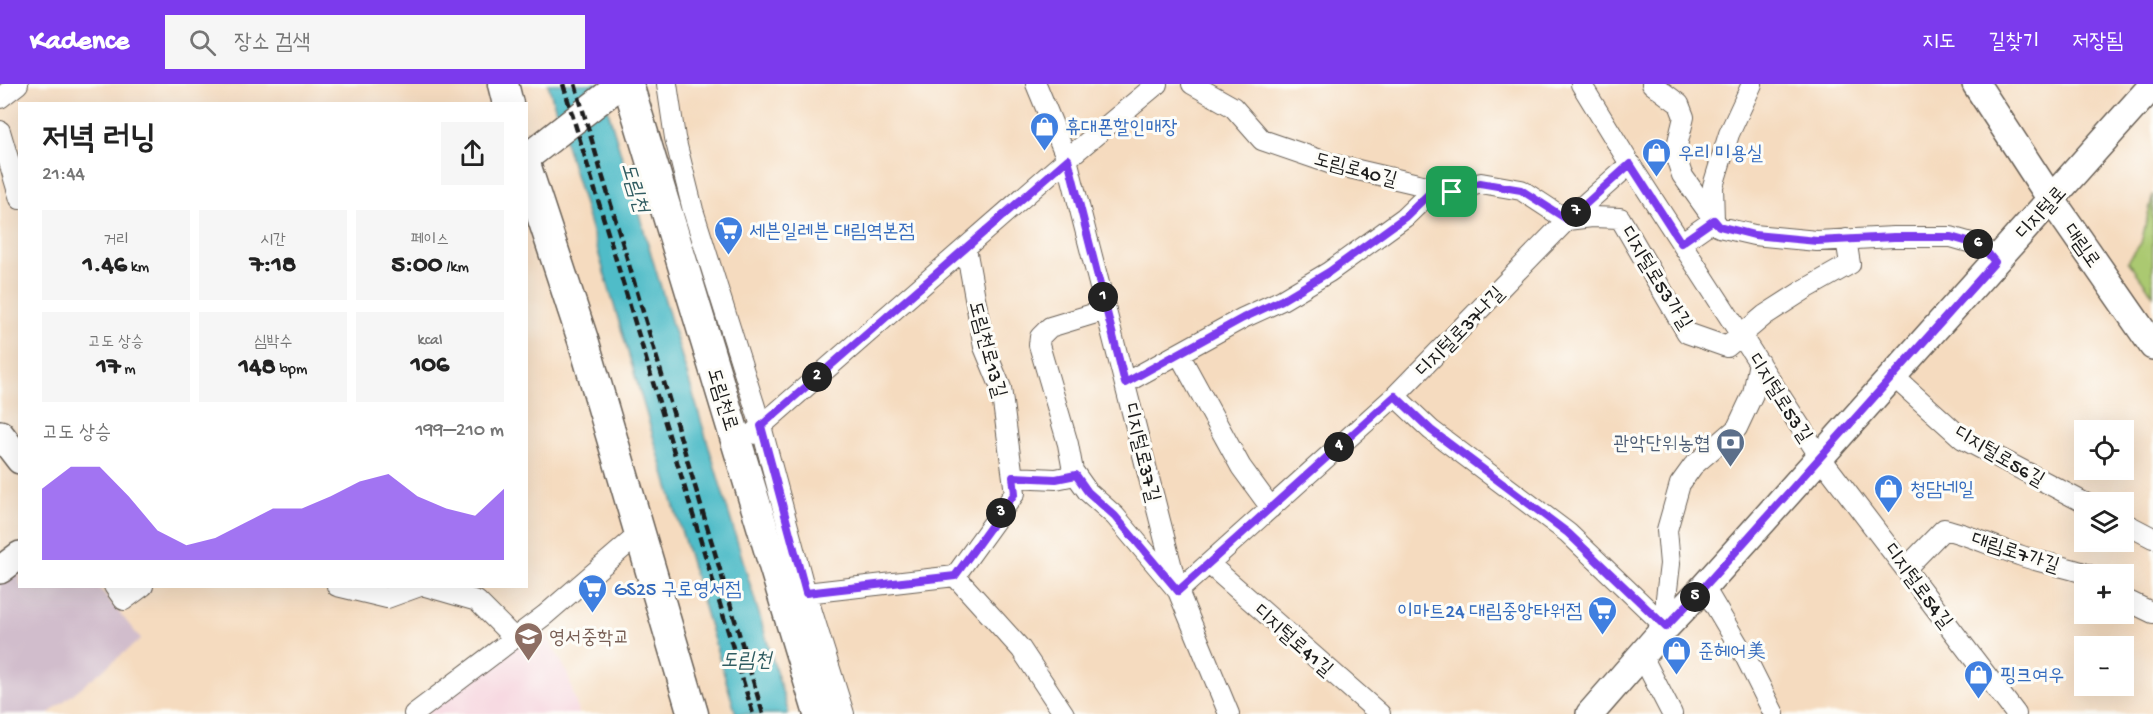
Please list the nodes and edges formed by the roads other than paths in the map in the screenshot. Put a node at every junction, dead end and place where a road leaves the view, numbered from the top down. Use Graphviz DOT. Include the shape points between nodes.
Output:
graph roads {
  1 [pos="18,84"];
  2 [pos="503,84"];
  3 [pos="667,84"];
  4 [pos="1036,84"];
  5 [pos="1157,84"];
  6 [pos="1192,84"];
  7 [pos="1581,84"];
  8 [pos="1652,84"];
  9 [pos="1752,84"];
  10 [pos="1976,84"];
  11 [pos="2153,85"];
  12 [pos="620,86"];
  13 [pos="0,98"];
  14 [pos="508,102"];
  15 [pos="0,131"];
  16 [pos="529,159"];
  17 [pos="1068,159"];
  18 [pos="1630,164"];
  19 [pos="1435,188"];
  20 [pos="18,192"];
  21 [pos="2051,199"];
  22 [pos="1568,220"];
  23 [pos="1714,220"];
  24 [pos="1846,239"];
  25 [pos="1681,243"];
  26 [pos="966,248"];
  27 [pos="1995,262"];
  28 [pos="1106,310"];
  29 [pos="1742,336"];
  30 [pos="2153,346"];
  31 [pos="1179,354"];
  32 [pos="1759,362"];
  33 [pos="1893,376"];
  34 [pos="1125,383"];
  35 [pos="1395,396"];
  36 [pos="761,426"];
  37 [pos="0,434"];
  38 [pos="737,443"];
  39 [pos="18,457"];
  40 [pos="1820,457"];
  41 [pos="1076,475"];
  42 [pos="1013,477"];
  43 [pos="2074,497"];
  44 [pos="1271,508"];
  45 [pos="2134,528"];
  46 [pos="639,534"];
  47 [pos="2153,537"];
  48 [pos="18,556"];
  49 [pos="1209,564"];
  50 [pos="1906,568"];
  51 [pos="2074,569"];
  52 [pos="0,570"];
  53 [pos="955,576"];
  54 [pos="1704,587"];
  55 [pos="115,588"];
  56 [pos="140,588"];
  57 [pos="345,588"];
  58 [pos="423,588"];
  59 [pos="431,588"];
  60 [pos="1178,591"];
  61 [pos="806,593"];
  62 [pos="2134,604"];
  63 [pos="2153,613"];
  64 [pos="1666,627"];
  65 [pos="514,638"];
  66 [pos="1642,656"];
  67 [pos="414,714"];
  68 [pos="693,714"];
  69 [pos="819,714"];
  70 [pos="844,714"];
  71 [pos="1064,714"];
  72 [pos="1229,714"];
  73 [pos="1380,714"];
  74 [pos="1590,714"];
  75 [pos="1672,714"];
  76 [pos="1774,714"];
  77 [pos="2016,714"];
  1 -- 13 [label="street"];
  2 -- 14 [label="main road"];
  3 -- 36 [label="street" via="675,138 693,210"];
  4 -- 17 [label="street, 디지털로37길"];
  5 -- 17 [label="street"];
  6 -- 19 [label="street, 도림로40길" via="1233,107 1262,140 1332,164"];
  7 -- 18 [label="street, 디지털로53길"];
  8 -- 23 [label="street" via="1679,104 1684,117 1675,153 1682,175"];
  9 -- 23 [label="street" via="1729,134 1713,186"];
  10 -- 21 [label="main road, 대림로"];
  11 -- 21 [label="main road, 디지털로"];
  12 -- 16 [label="main road"];
  12 -- 38 [label="main road, 도림천로"];
  15 -- 20 [label="street"];
  16 -- 46 [label="main road"];
  17 -- 26 [label="street"];
  17 -- 28 [label="street, 디지털로37길"];
  18 -- 22 [label="street, 디지털로37나길"];
  18 -- 25 [label="street, 디지털로53길"];
  19 -- 22 [label="street, 도림로40길" via="1452,192 1480,183 1521,190"];
  19 -- 31 [label="street" via="1405,217 1329,272"];
  21 -- 27 [label="main road, 디지털로"];
  21 -- 30 [label="main road, 대림로"];
  22 -- 29 [label="street, 디지털로53가길" via="1620,218 1687,333 1728,347"];
  22 -- 35 [label="street, 디지털로37나길"];
  23 -- 24 [label="street" via="1719,226 1754,235 1817,241"];
  23 -- 25 [label="street"];
  24 -- 27 [label="street" via="1951,237 1982,246"];
  24 -- 29 [label="street, 디지털로53길" via="1850,264 1765,315"];
  25 -- 29 [label="street, 디지털로53길"];
  26 -- 36 [label="street"];
  26 -- 42 [label="street, 도림천로13길" via="984,347 1001,388"];
  27 -- 33 [label="main road, 디지털로"];
  28 -- 34 [label="street, 디지털로37길"];
  28 -- 41 [label="street" via="1050,327 1040,337"];
  29 -- 32 [label="street, 디지털로53길"];
  31 -- 34 [label="street"];
  31 -- 44 [label="street" via="1241,467"];
  32 -- 40 [label="street, 디지털로53길"];
  32 -- 64 [label="street" via="1753,394 1737,428 1693,466 1680,484 1667,530 1670,564"];
  33 -- 40 [label="main road, 디지털로"];
  33 -- 43 [label="street, 디지털로56길" via="1963,439"];
  34 -- 60 [label="street, 디지털로37길"];
  35 -- 44 [label="street, 디지털로37나길"];
  35 -- 64 [label="street" via="1431,430 1568,533"];
  36 -- 38 [label="street"];
  36 -- 61 [label="street"];
  37 -- 39 [label="main road"];
  38 -- 69 [label="main road, 도림천로"];
  40 -- 50 [label="street, 디지털로54길"];
  40 -- 54 [label="main road, 디지털로"];
  41 -- 42 [label="street" via="1056,479"];
  41 -- 60 [label="street"];
  42 -- 53 [label="street, 도림천로13길" via="1015,493"];
  44 -- 49 [label="street, 디지털로37나길"];
  45 -- 47 [label="street"];
  46 -- 65 [label="street"];
  46 -- 68 [label="main road"];
  48 -- 52 [label="main road"];
  49 -- 60 [label="street, 디지털로37나길"];
  49 -- 73 [label="street, 디지털로41길"];
  50 -- 51 [label="street, 대림로7가길" via="1944,529"];
  50 -- 77 [label="street, 디지털로54길"];
  53 -- 61 [label="street"];
  53 -- 71 [label="street" via="1021,649"];
  54 -- 64 [label="main road, 디지털로"];
  54 -- 76 [label="street"];
  55 -- 56 [label="street" via="124,600"];
  57 -- 58 [label="street" via="387,598"];
  59 -- 65 [label="street" via="477,601"];
  60 -- 72 [label="street, 디지털로37길"];
  61 -- 70 [label="street"];
  62 -- 63 [label="street"];
  64 -- 66 [label="main road, 디지털로"];
  65 -- 67 [label="street"];
  66 -- 74 [label="main road, 디지털로"];
  66 -- 75 [label="street"];
}
